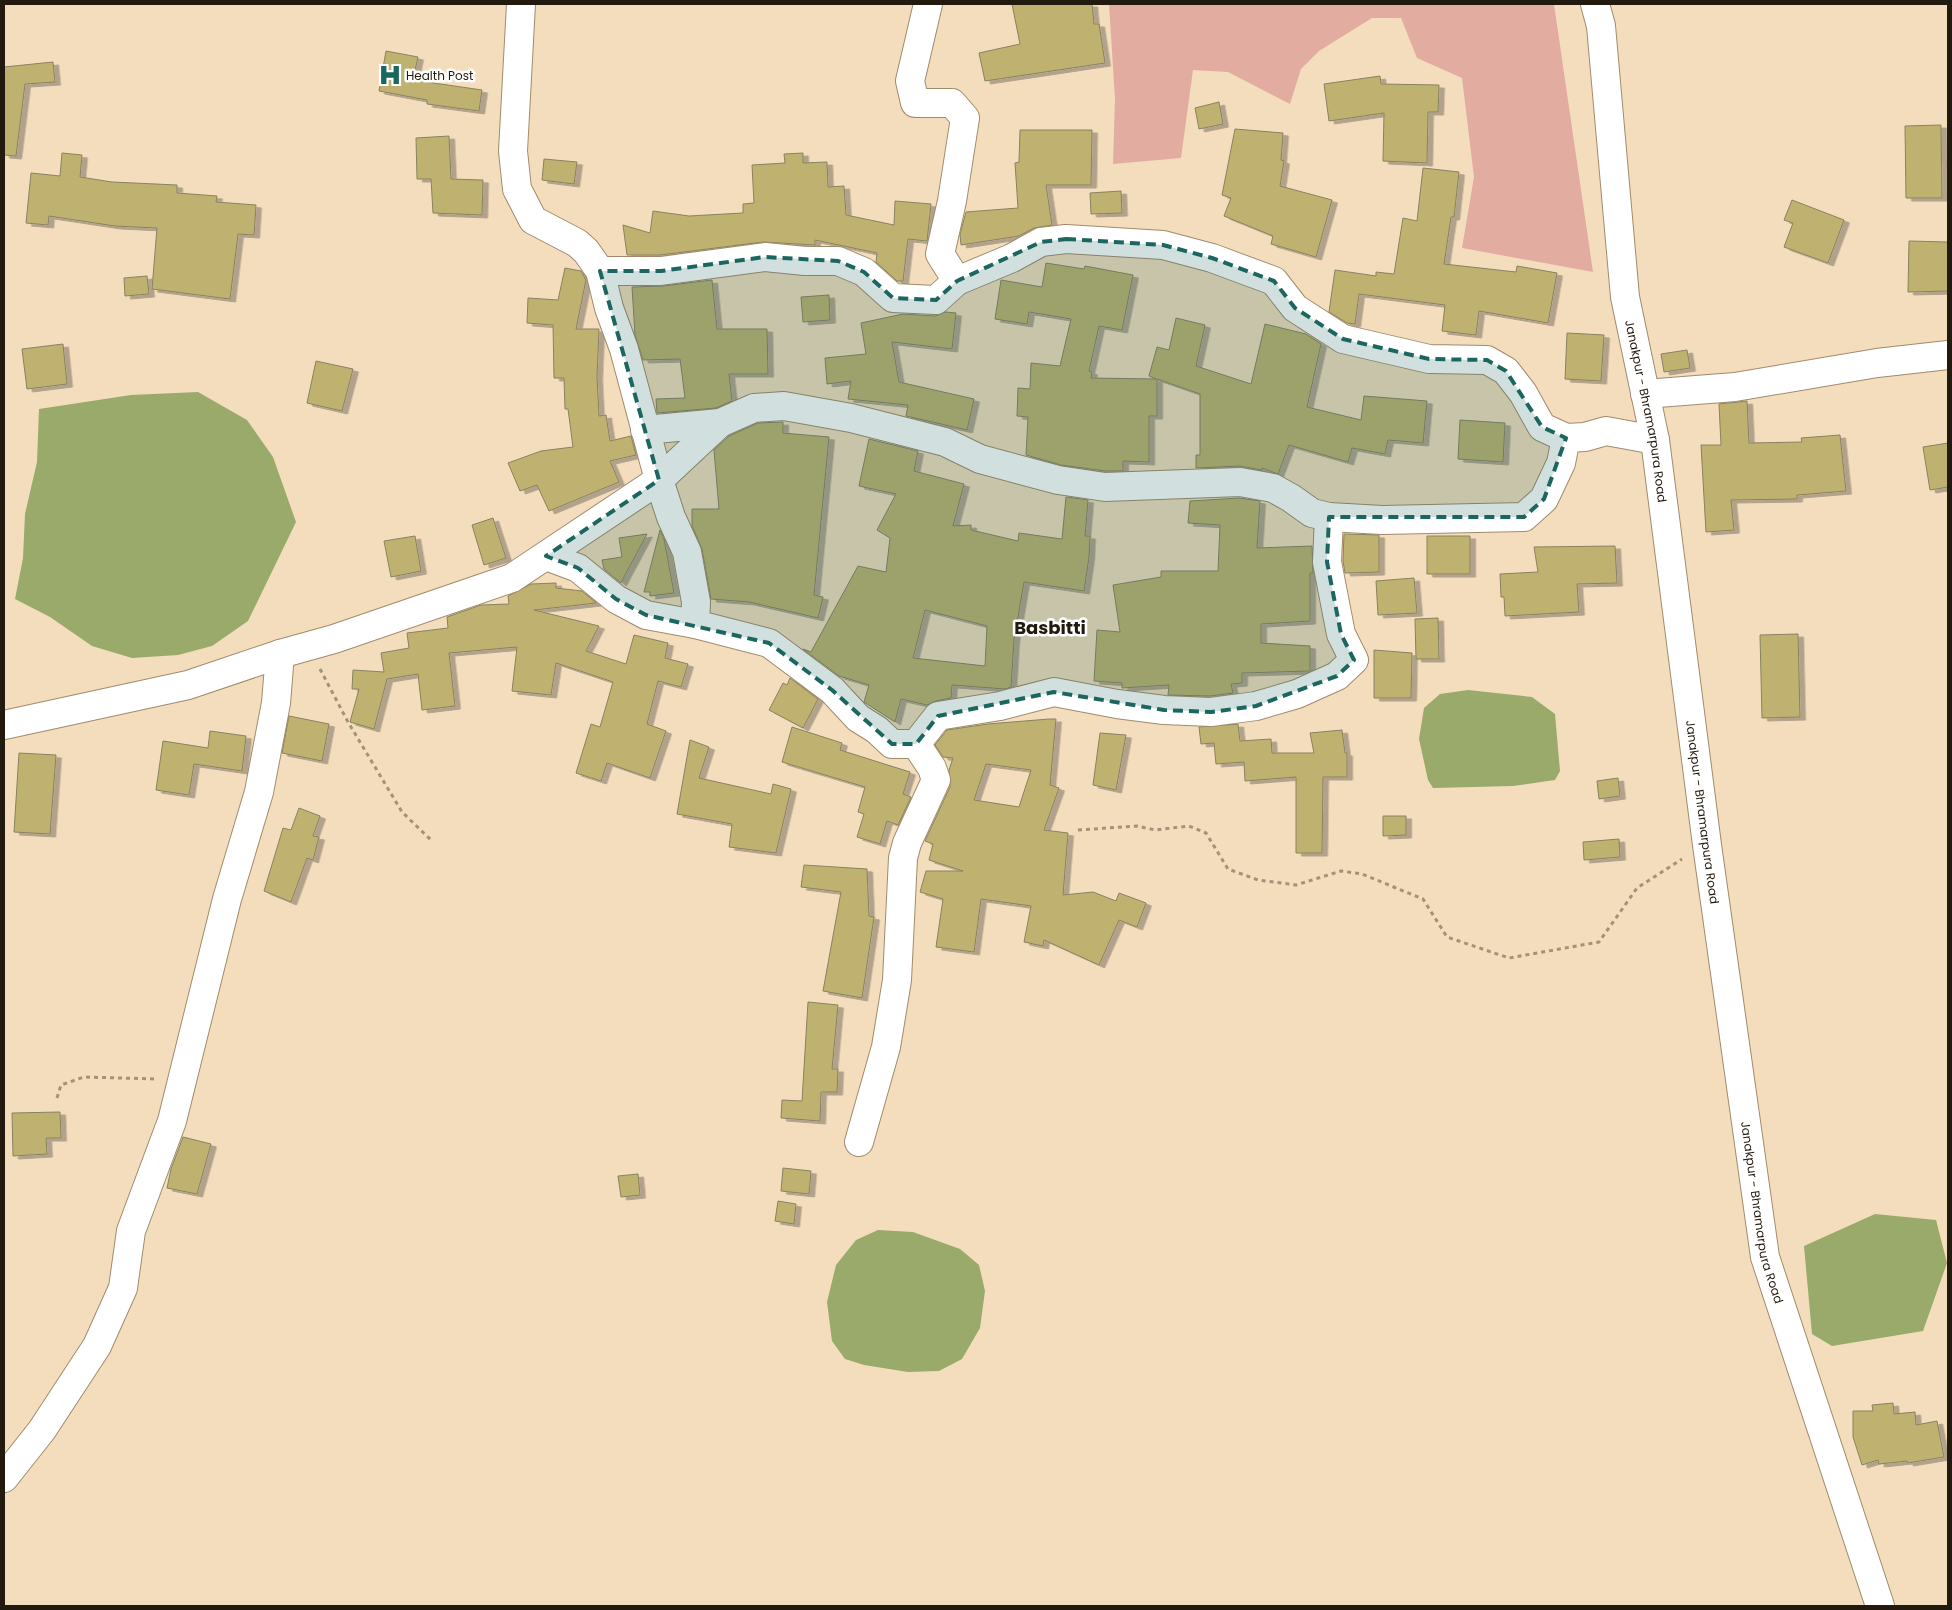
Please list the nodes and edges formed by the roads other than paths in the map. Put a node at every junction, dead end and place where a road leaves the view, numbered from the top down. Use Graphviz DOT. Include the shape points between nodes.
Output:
graph roads {
  1 [pos="521,4"];
  2 [pos="928,4"];
  3 [pos="1595,4"];
  4 [pos="600,270"];
  5 [pos="957,281"];
  6 [pos="1948,355"];
  7 [pos="1645,394"];
  8 [pos="720,423"];
  9 [pos="645,430"];
  10 [pos="1566,438"];
  11 [pos="1656,440"];
  12 [pos="659,480"];
  13 [pos="1329,517"];
  14 [pos="546,556"];
  15 [pos="695,624"];
  16 [pos="280,654"];
  17 [pos="4,725"];
  18 [pos="916,744"];
  19 [pos="859,1142"];
  20 [pos="4,1478"];
  21 [pos="1880,1606"];
  1 -- 4 [label="street" via="513,151 517,189 533,220 577,243"];
  2 -- 5 [label="street" via="910,81 915,103 952,103 965,118 940,254"];
  3 -- 7 [label="street, Janakpur - Bhramarpura Road" via="1601,26 1625,297"];
  4 -- 5 [label="street" via="660,271 765,257 838,261 864,272 893,298 936,300"];
  4 -- 9 [label="street"];
  5 -- 10 [label="street" via="1041,242 1066,239 1163,246 1212,258 1274,281 1295,308 1343,339 1429,359 1487,360 1506,371 1542,427"];
  6 -- 7 [label="street" via="1877,363 1735,387"];
  7 -- 11 [label="street, Janakpur - Bhramarpura Road"];
  8 -- 9 [label="street"];
  8 -- 12 [label="street"];
  8 -- 13 [label="street" via="754,408 784,406 851,418 945,442 980,459 1058,480 1105,487 1240,482 1273,488 1312,513"];
  9 -- 12 [label="street"];
  10 -- 11 [label="street" via="1606,431"];
  10 -- 13 [label="street" via="1561,463 1544,499 1524,517 1382,520"];
  11 -- 21 [label="street, Janakpur - Bhramarpura Road" via="1707,845 1765,1257"];
  12 -- 14 [label="street"];
  12 -- 15 [label="street" via="687,552 696,602"];
  13 -- 18 [label="street" via="1327,562 1342,634 1354,660 1337,676 1297,694 1256,706 1211,712 1140,708 1054,692 1000,706 938,716"];
  14 -- 15 [label="street" via="578,568 616,599 646,615"];
  14 -- 16 [label="street" via="512,578"];
  15 -- 18 [label="street" via="769,643 832,690 858,718 892,744"];
  16 -- 17 [label="street" via="188,685"];
  16 -- 20 [label="street" via="276,702 259,792 227,899 172,1121 131,1231 123,1288 97,1346 42,1430"];
  18 -- 19 [label="street" via="936,780 903,858 897,980 886,1047"];
}
